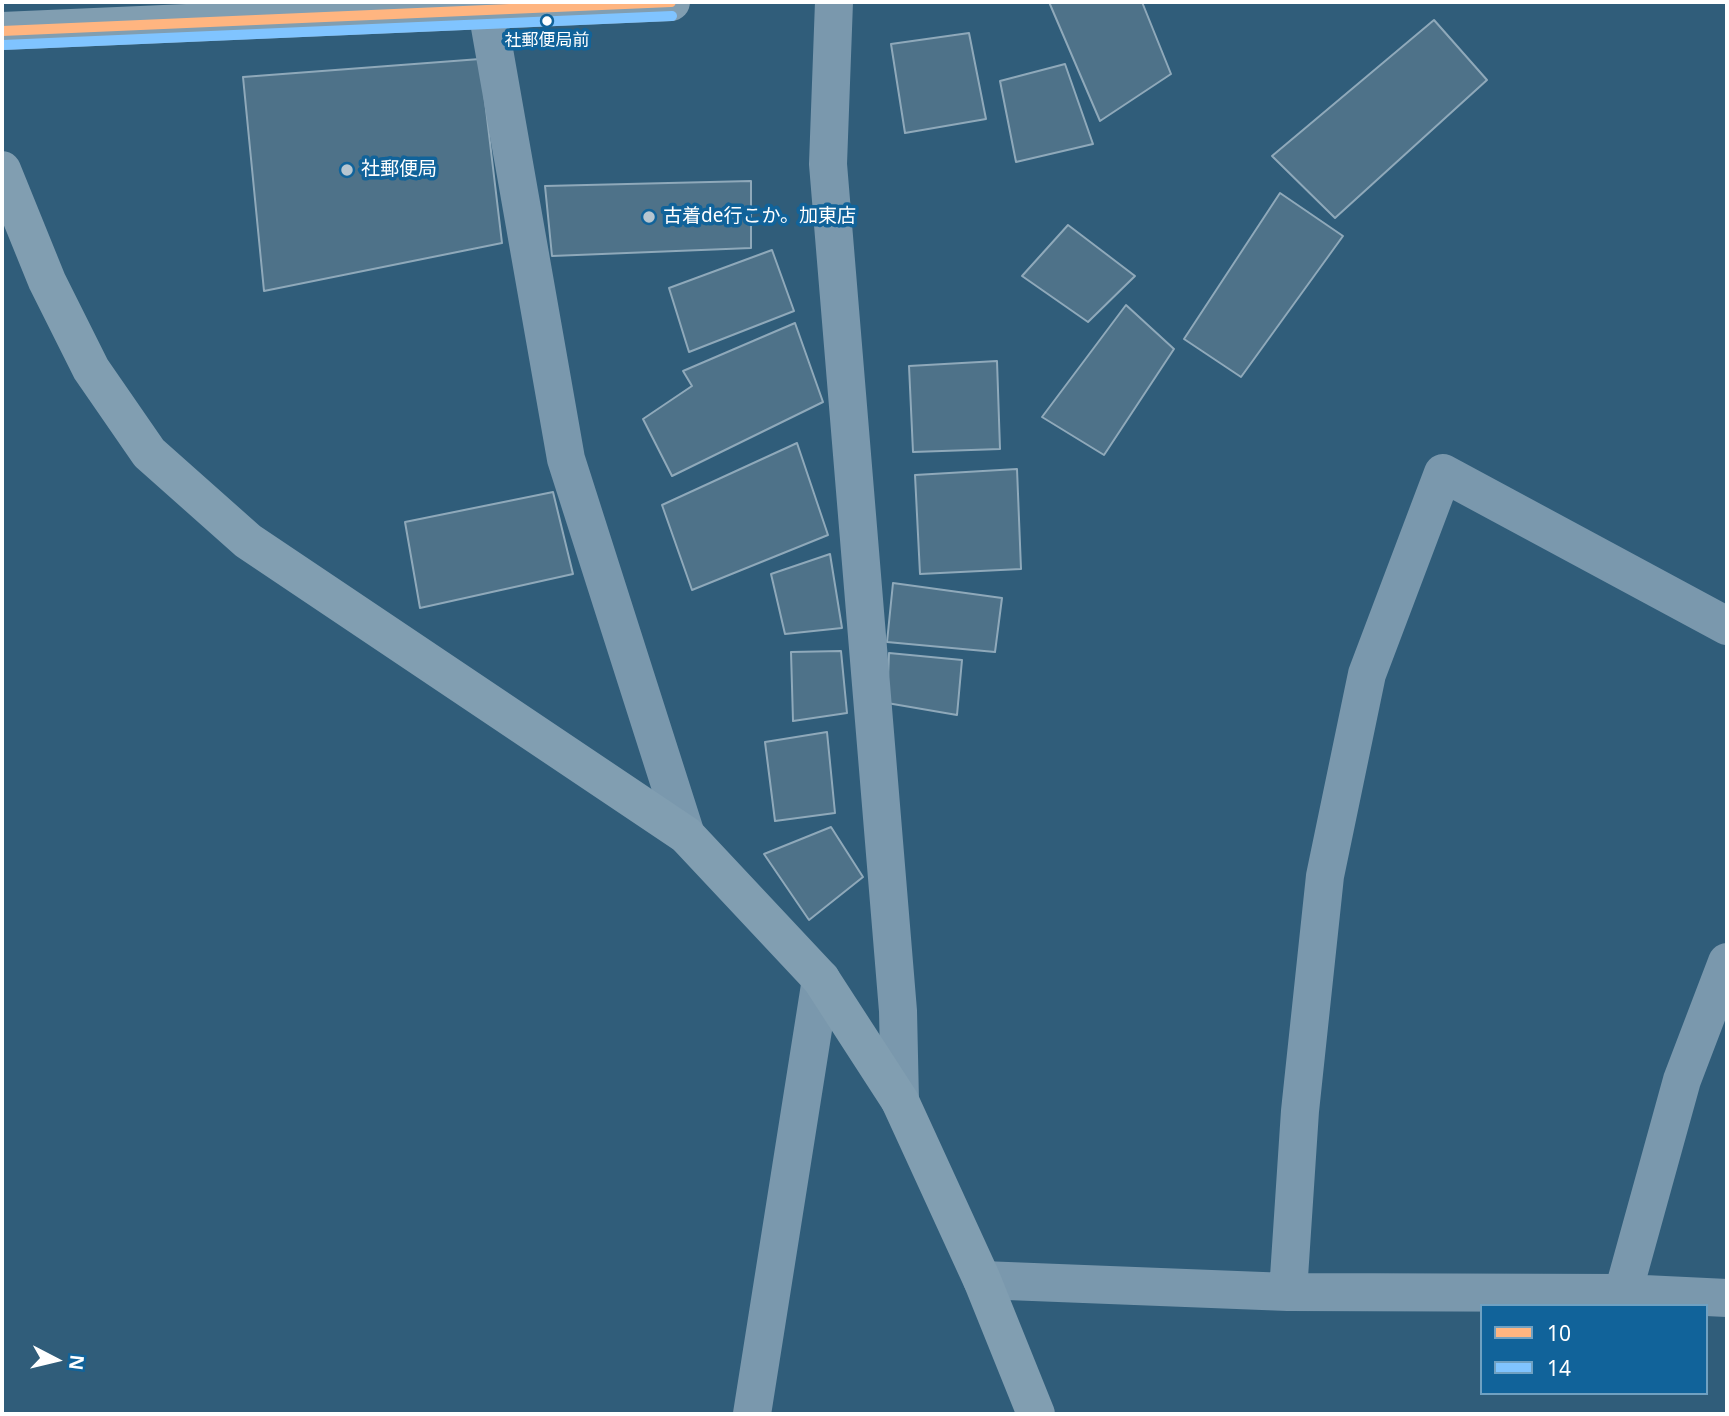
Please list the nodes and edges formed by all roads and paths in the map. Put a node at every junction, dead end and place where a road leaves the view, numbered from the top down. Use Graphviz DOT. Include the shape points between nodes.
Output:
graph roads {
  1 [pos="671,2"];
  2 [pos="834,2"];
  3 [pos="488,10"];
  4 [pos="268,11"];
  5 [pos="2,32"];
  6 [pos="2,170"];
  7 [pos="1727,626"];
  8 [pos="686,835"];
  9 [pos="1727,962"];
  10 [pos="821,979"];
  11 [pos="900,1101"];
  12 [pos="982,1280"];
  13 [pos="1288,1292"];
  14 [pos="1623,1293"];
  15 [pos="1727,1298"];
  16 [pos="752,1414"];
  17 [pos="1035,1414"];
  1 -- 3 [label="street"];
  2 -- 11 [label="street" via="828,164 898,1012"];
  3 -- 4 [label="street"];
  3 -- 8 [label="street" via="566,459"];
  4 -- 5 [label="street"];
  6 -- 8 [label="street" via="47,281 91,369 149,453 248,541"];
  7 -- 13 [label="street" via="1443,473 1367,674 1325,876 1300,1111"];
  8 -- 10 [label="street"];
  9 -- 14 [label="street" via="1682,1080"];
  10 -- 11 [label="street"];
  10 -- 16 [label="street"];
  11 -- 12 [label="street"];
  12 -- 13 [label="street"];
  12 -- 17 [label="street"];
  13 -- 14 [label="street"];
  14 -- 15 [label="street"];
}
